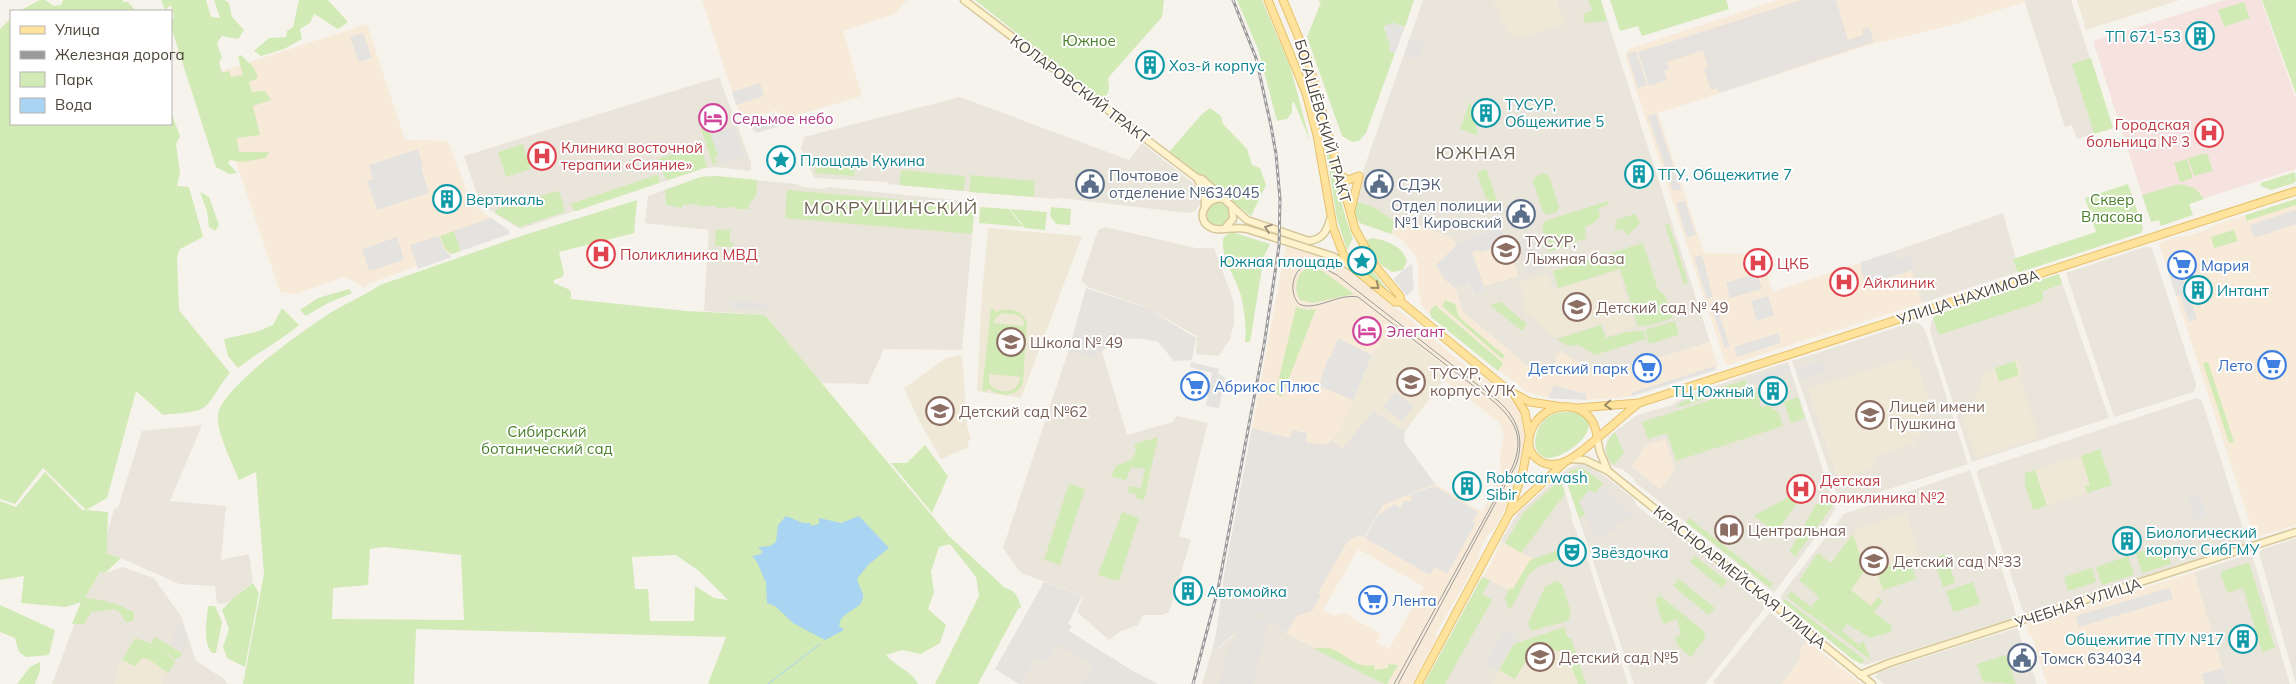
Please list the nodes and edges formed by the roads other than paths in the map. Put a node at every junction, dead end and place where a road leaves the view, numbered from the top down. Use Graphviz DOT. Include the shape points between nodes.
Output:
graph roads {
  1 [pos="964,0"];
  2 [pos="1268,0"];
  3 [pos="1283,0"];
  4 [pos="1340,175"];
  5 [pos="1197,178"];
  6 [pos="2296,191"];
  7 [pos="1229,203"];
  8 [pos="1205,205"];
  9 [pos="1331,216"];
  10 [pos="1350,216"];
  11 [pos="1225,228"];
  12 [pos="1352,267"];
  13 [pos="1402,302"];
  14 [pos="1509,391"];
  15 [pos="1639,403"];
  16 [pos="1563,407"];
  17 [pos="1578,408"];
  18 [pos="1530,435"];
  19 [pos="1597,438"];
  20 [pos="1528,444"];
  21 [pos="1568,460"];
  22 [pos="1608,471"];
  23 [pos="1509,514"];
  24 [pos="2296,532"];
  25 [pos="1860,675"];
  26 [pos="1418,684"];
  27 [pos="1872,684"];
  1 -- 5 [label="main road, КОЛАРОВСКИЙ ТРАКТ"];
  2 -- 9 [label="main road, БОГАШЁВСКИЙ ТРАКТ" via="1306,93"];
  3 -- 4 [label="main road, БОГАШЁВСКИЙ ТРАКТ" via="1308,60"];
  4 -- 10 [label="main road, БОГАШЁВСКИЙ ТРАКТ"];
  4 -- 10 [label="main road" via="1348,180 1359,176"];
  5 -- 7 [label="main road, КОЛАРОВСКИЙ ТРАКТ"];
  5 -- 8 [label="main road" via="1204,191"];
  6 -- 15 [label="main road, УЛИЦА НАХИМОВА"];
  7 -- 8 [label="main road" via="1221,198"];
  9 -- 7 [label="main road, КОЛАРОВСКИЙ ТРАКТ, one-way" via="1324,234 1309,241 1247,220"];
  7 -- 11 [label="main road" via="1234,213 1233,220"];
  8 -- 11 [label="main road" via="1203,216 1206,224 1214,229"];
  9 -- 12 [label="main road" via="1338,242"];
  10 -- 13 [label="main road" via="1370,257"];
  11 -- 12 [label="main road" via="1242,228 1321,252"];
  12 -- 13 [label="main road, one-way" via="1395,302"];
  13 -- 14 [label="main road"];
  14 -- 16 [label="main road" via="1530,402"];
  14 -- 18 [label="main road" via="1525,412"];
  15 -- 17 [label="main road, УЛИЦА НАХИМОВА, one-way"];
  15 -- 19 [label="main road, УЛИЦА НАХИМОВА"];
  16 -- 17 [label="main road"];
  16 -- 18 [label="main road" via="1544,413"];
  17 -- 19 [label="main road" via="1592,418"];
  18 -- 20 [label="main road"];
  19 -- 21 [label="main road"];
  19 -- 22 [label="main road"];
  20 -- 21 [label="main road" via="1539,461 1550,464"];
  20 -- 23 [label="main road"];
  21 -- 22 [label="main road, КРАСНОАРМЕЙСКАЯ УЛИЦА" via="1585,460"];
  21 -- 23 [label="main road"];
  22 -- 25 [label="main road, КРАСНОАРМЕЙСКАЯ УЛИЦА"];
  23 -- 26 [label="main road"];
  24 -- 25 [label="main road, УЧЕБНАЯ УЛИЦА"];
  25 -- 27 [label="main road, КРАСНОАРМЕЙСКАЯ УЛИЦА"];
}
